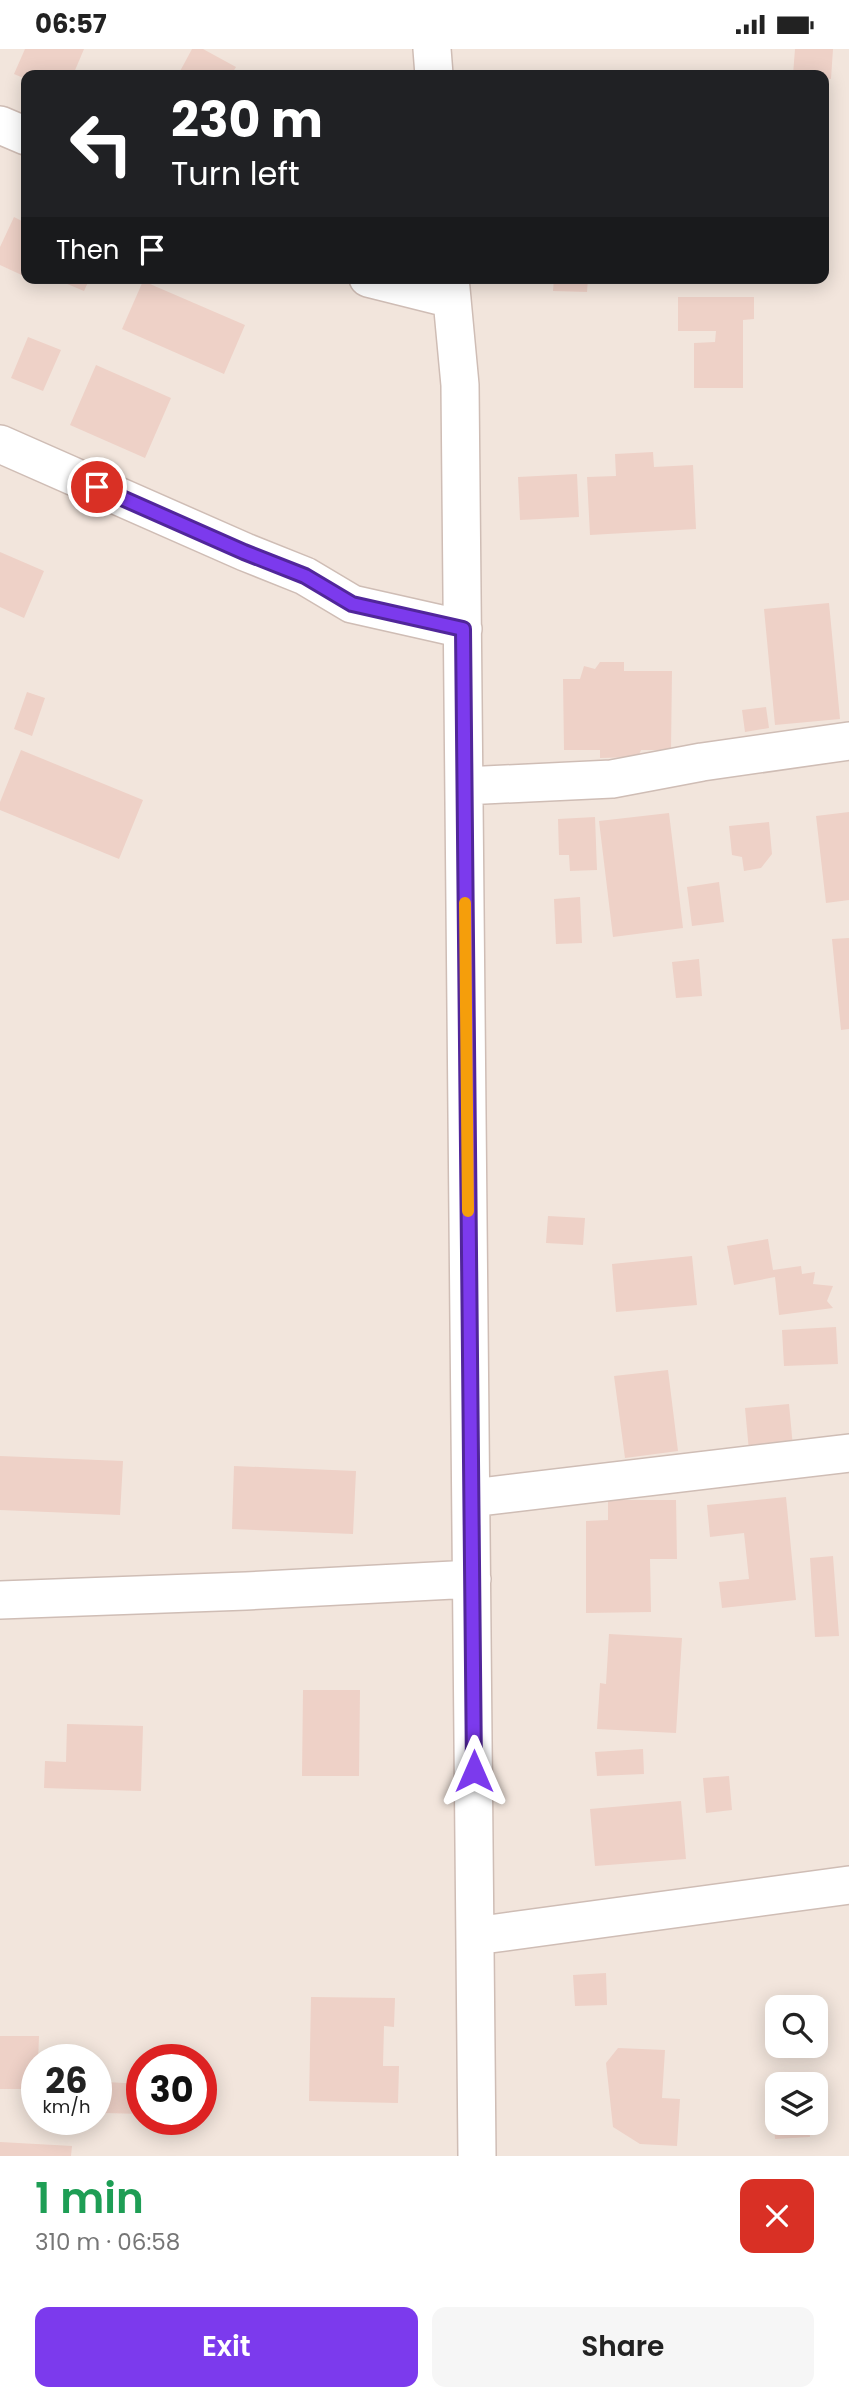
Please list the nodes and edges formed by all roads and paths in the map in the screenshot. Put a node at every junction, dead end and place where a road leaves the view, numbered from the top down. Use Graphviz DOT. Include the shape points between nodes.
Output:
graph roads {
  1 [pos="432,49"];
  2 [pos="434,70"];
  3 [pos="0,125"];
  4 [pos="21,134"];
  5 [pos="413,284"];
  6 [pos="451,289"];
  7 [pos="0,445"];
  8 [pos="463,629"];
  9 [pos="849,741"];
  10 [pos="464,786"];
  11 [pos="849,1453"];
  12 [pos="471,1498"];
  13 [pos="472,1579"];
  14 [pos="0,1600"];
  15 [pos="849,1885"];
  16 [pos="475,1936"];
  17 [pos="477,2156"];
  1 -- 2 [label="street"];
  3 -- 4 [label="street"];
  5 -- 6 [label="street"];
  6 -- 8 [label="street" via="460,384"];
  7 -- 8 [label="street" via="305,576 352,604"];
  8 -- 10 [label="street"];
  9 -- 10 [label="street" via="612,779"];
  10 -- 12 [label="street"];
  11 -- 12 [label="street"];
  12 -- 13 [label="street"];
  13 -- 14 [label="street"];
  13 -- 16 [label="street"];
  15 -- 16 [label="street"];
  16 -- 17 [label="street"];
}
